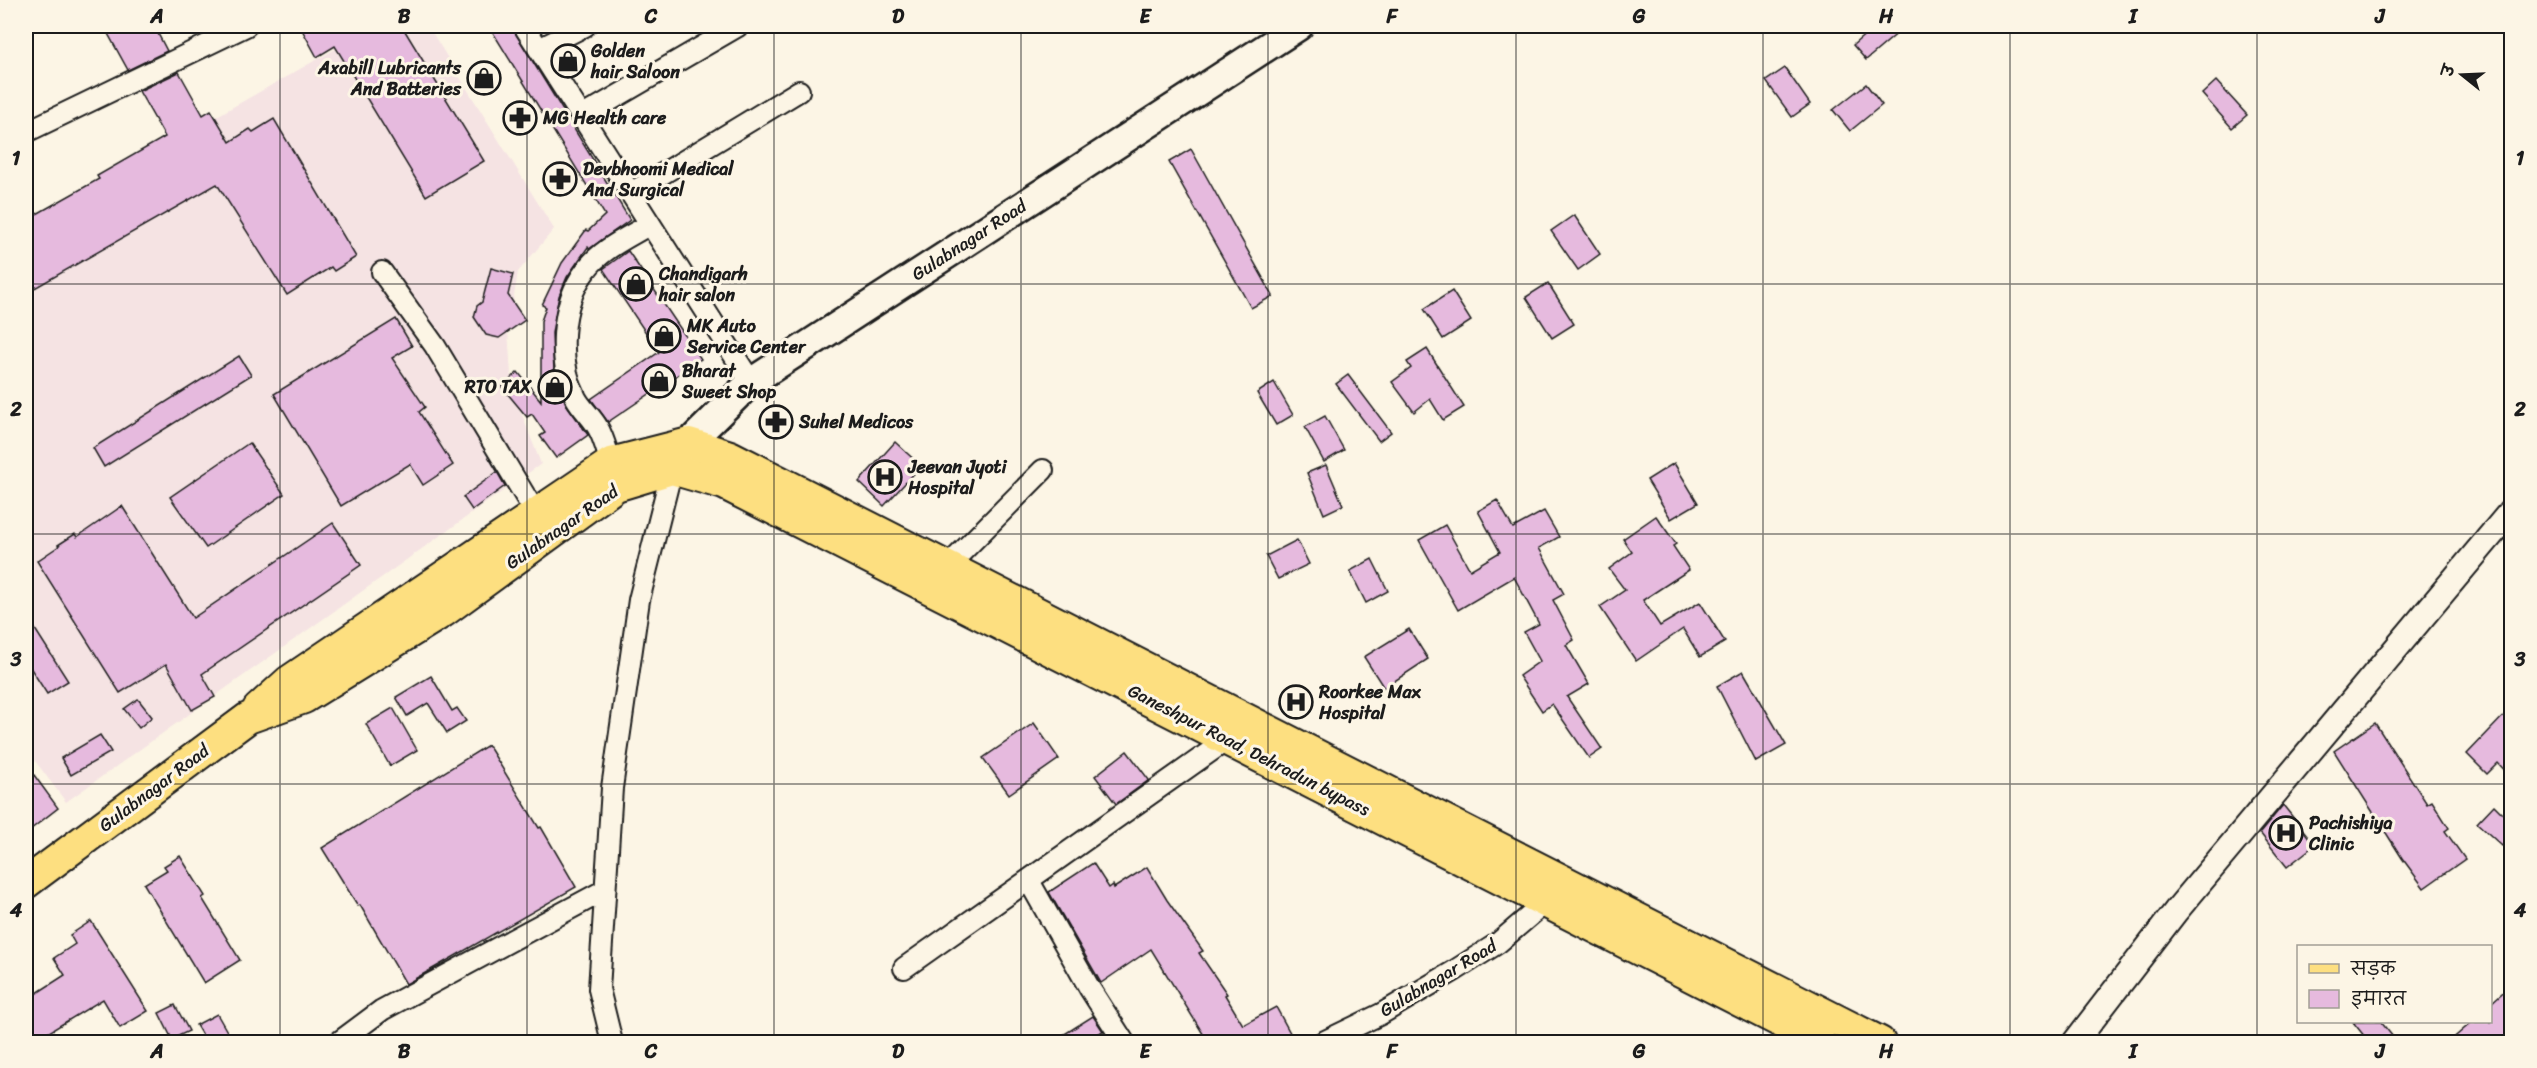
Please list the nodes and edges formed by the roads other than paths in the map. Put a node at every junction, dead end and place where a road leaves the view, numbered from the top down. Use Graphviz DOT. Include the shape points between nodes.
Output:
graph roads {
  1 [pos="246,26"];
  2 [pos="524,26"];
  3 [pos="585,26"];
  4 [pos="738,26"];
  5 [pos="1299,26"];
  6 [pos="539,49"];
  7 [pos="799,92"];
  8 [pos="583,116"];
  9 [pos="26,132"];
  10 [pos="631,193"];
  11 [pos="650,224"];
  12 [pos="382,272"];
  13 [pos="751,382"];
  14 [pos="689,443"];
  15 [pos="611,463"];
  16 [pos="672,469"];
  17 [pos="1043,470"];
  18 [pos="2511,510"];
  19 [pos="536,514"];
  20 [pos="948,566"];
  21 [pos="248,718"];
  22 [pos="1228,739"];
  23 [pos="1029,881"];
  24 [pos="26,883"];
  25 [pos="605,890"];
  26 [pos="1546,902"];
  27 [pos="904,969"];
  28 [pos="339,1042"];
  29 [pos="612,1042"];
  30 [pos="1124,1042"];
  31 [pos="1323,1042"];
  32 [pos="1821,1042"];
  33 [pos="1880,1042"];
  34 [pos="2075,1042"];
  1 -- 9 [label="street"];
  2 -- 6 [label="street"];
  3 -- 6 [label="street"];
  4 -- 8 [label="street"];
  5 -- 13 [label="main road, Gulabnagar Road"];
  6 -- 8 [label="street"];
  7 -- 10 [label="street"];
  8 -- 10 [label="street"];
  10 -- 11 [label="street"];
  11 -- 13 [label="street"];
  11 -- 15 [label="street" via="604,252 586,269 574,291 566,321 566,372 577,399 599,428"];
  12 -- 19 [label="street" via="435,346"];
  13 -- 14 [label="main road, Gulabnagar Road"];
  14 -- 15 [label="main road"];
  14 -- 16 [label="main road, Gulabnagar Road"];
  14 -- 20 [label="main road" via="730,456"];
  15 -- 19 [label="main road"];
  16 -- 21 [label="main road, Gulabnagar Road" via="616,486 443,612 304,698"];
  16 -- 22 [label="main road, Ganeshpur Road, Dehradun bypass" via="724,484"];
  16 -- 25 [label="street" via="639,600 612,788"];
  17 -- 20 [label="street"];
  18 -- 34 [label="street" via="2175,911"];
  19 -- 21 [label="main road" via="288,681"];
  20 -- 33 [label="main road"];
  21 -- 24 [label="main road, Gulabnagar Road"];
  22 -- 23 [label="street"];
  22 -- 26 [label="main road, Ganeshpur Road, Dehradun bypass"];
  23 -- 27 [label="street"];
  23 -- 30 [label="street"];
  25 -- 28 [label="street" via="382,1010"];
  25 -- 29 [label="street" via="599,989"];
  26 -- 31 [label="street, Gulabnagar Road" via="1498,943 1463,965 1381,1014"];
  26 -- 32 [label="main road, Ganeshpur Road, Dehradun bypass"];
}
